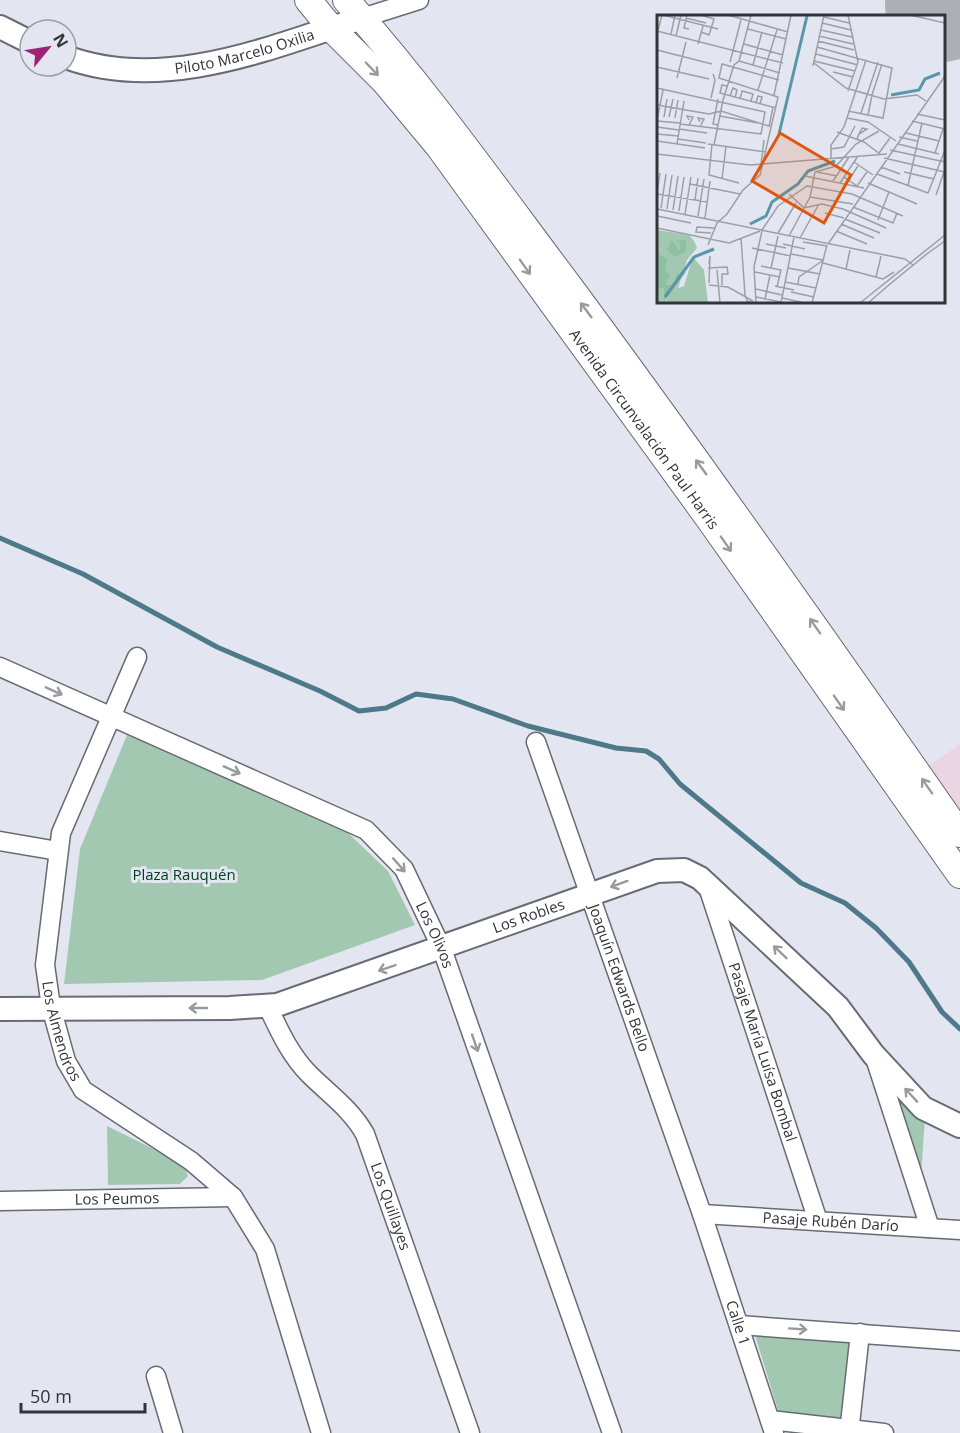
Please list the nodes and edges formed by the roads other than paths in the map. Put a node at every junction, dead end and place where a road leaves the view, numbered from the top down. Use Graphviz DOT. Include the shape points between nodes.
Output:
graph roads {
  1 [pos="308,0"];
  2 [pos="419,0"];
  3 [pos="354,9"];
  4 [pos="0,27"];
  5 [pos="331,28"];
  6 [pos="18,36"];
  7 [pos="78,60"];
  8 [pos="137,657"];
  9 [pos="0,668"];
  10 [pos="110,716"];
  11 [pos="536,742"];
  12 [pos="960,834"];
  13 [pos="0,841"];
  14 [pos="58,851"];
  15 [pos="960,875"];
  16 [pos="707,884"];
  17 [pos="588,895"];
  18 [pos="442,949"];
  19 [pos="51,1007"];
  20 [pos="268,1007"];
  21 [pos="0,1009"];
  22 [pos="873,1054"];
  23 [pos="960,1126"];
  24 [pos="233,1197"];
  25 [pos="0,1202"];
  26 [pos="702,1214"];
  27 [pos="818,1221"];
  28 [pos="930,1228"];
  29 [pos="960,1230"];
  30 [pos="739,1325"];
  31 [pos="860,1333"];
  32 [pos="960,1341"];
  33 [pos="156,1376"];
  34 [pos="772,1427"];
  35 [pos="849,1431"];
  36 [pos="173,1433"];
  37 [pos="321,1433"];
  38 [pos="470,1433"];
  39 [pos="612,1433"];
  40 [pos="884,1433"];
  1 -- 5 [label="main road, Avenida Circunvalación Paul Harris"];
  2 -- 3 [label="street, Piloto Marcelo Oxilia"];
  3 -- 5 [label="street, Piloto Marcelo Oxilia"];
  12 -- 3 [label="main road, Avenida Circunvalación Paul Harris, one-way" via="621,356 429,98"];
  4 -- 6 [label="street"];
  5 -- 7 [label="street, Piloto Marcelo Oxilia" via="210,63 159,72 117,69"];
  5 -- 15 [label="main road, Avenida Circunvalación Paul Harris, one-way" via="384,81 439,147 709,519"];
  8 -- 10 [label="street, Los Almendros"];
  9 -- 10 [label="street, Los Olivos, one-way"];
  10 -- 14 [label="street, Los Almendros" via="61,833"];
  10 -- 18 [label="street, Los Olivos, one-way" via="366,830 404,869"];
  11 -- 17 [label="street, Joaquín Edwards Bello"];
  13 -- 14 [label="street"];
  14 -- 19 [label="street, Los Almendros" via="45,965"];
  16 -- 17 [label="street, Los Robles, one-way" via="684,870 666,869"];
  22 -- 16 [label="street, Los Robles, one-way" via="838,1007"];
  16 -- 27 [label="street, Pasaje María Luísa Bombal"];
  17 -- 18 [label="street, Los Robles"];
  17 -- 26 [label="street, Joaquín Edwards Bello"];
  18 -- 20 [label="street, Los Robles, one-way"];
  18 -- 39 [label="street, Los Olivos, one-way"];
  20 -- 19 [label="street, Los Robles, one-way"];
  19 -- 21 [label="street, Los Robles"];
  19 -- 24 [label="street, Los Almendros" via="66,1061 83,1090 191,1161"];
  20 -- 38 [label="street, Los Quillayes" via="294,1056 308,1074 349,1110 365,1134"];
  23 -- 22 [label="street, Los Robles, one-way" via="923,1108"];
  22 -- 28 [label="street"];
  24 -- 25 [label="street, Los Peumos"];
  24 -- 37 [label="street, Los Almendros" via="265,1248"];
  26 -- 27 [label="street, Pasaje Rubén Darío"];
  26 -- 30 [label="street, Calle 1"];
  27 -- 28 [label="street, Pasaje Rubén Darío"];
  28 -- 29 [label="street, Pasaje Rubén Darío"];
  30 -- 31 [label="street, one-way"];
  30 -- 34 [label="street, Calle 1"];
  31 -- 32 [label="street"];
  31 -- 35 [label="street"];
  33 -- 36 [label="street"];
  34 -- 35 [label="street"];
  35 -- 40 [label="street"];
}
